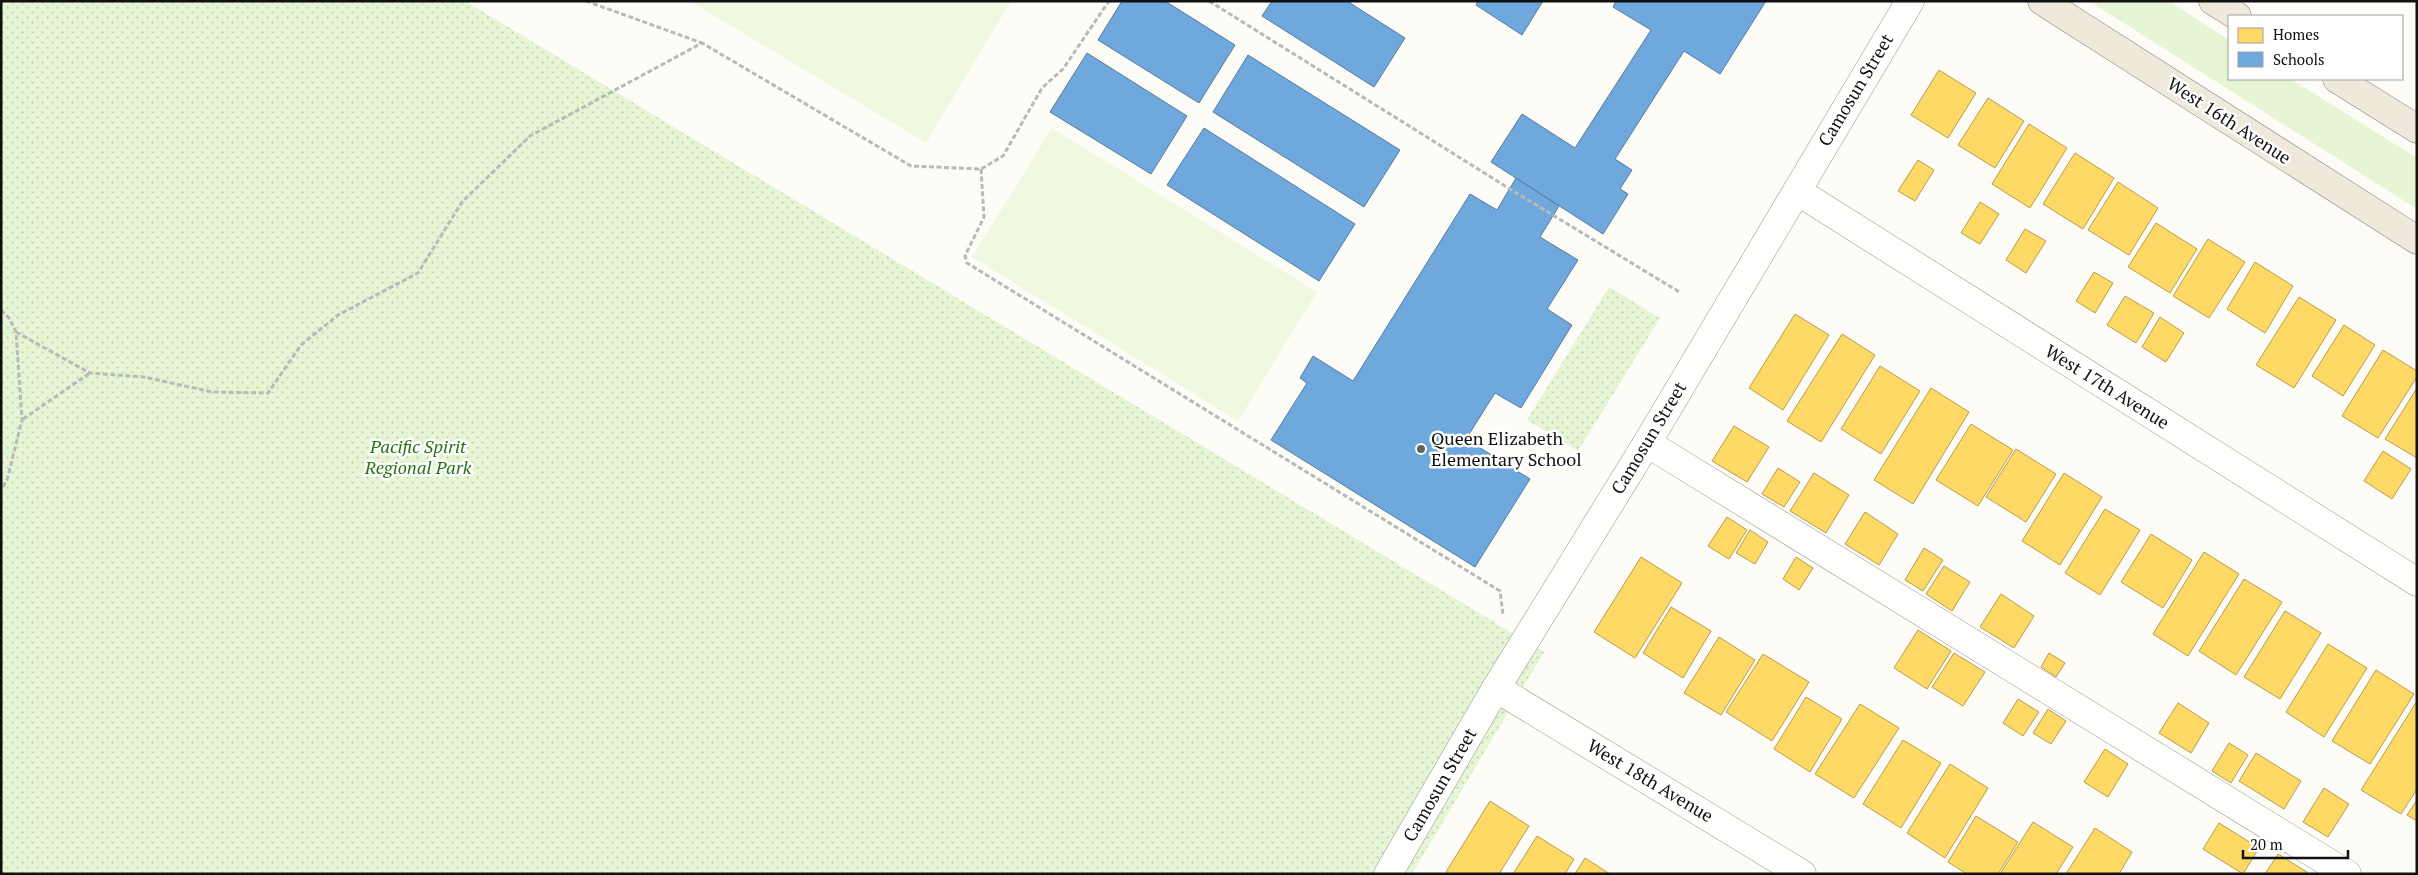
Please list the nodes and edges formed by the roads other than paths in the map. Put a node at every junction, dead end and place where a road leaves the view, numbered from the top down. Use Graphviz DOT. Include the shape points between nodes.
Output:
graph roads {
  1 [pos="1910,1"];
  2 [pos="2042,1"];
  3 [pos="2214,1"];
  4 [pos="2235,15"];
  5 [pos="2339,80"];
  6 [pos="2417,129"];
  7 [pos="1796,191"];
  8 [pos="2417,240"];
  9 [pos="1647,443"];
  10 [pos="2417,582"];
  11 [pos="1496,688"];
  12 [pos="1388,874"];
  13 [pos="1802,874"];
  14 [pos="2347,874"];
  1 -- 7 [label="street, Camosun Street"];
  2 -- 8 [label="main road, West 16th Avenue"];
  3 -- 4 [label="main road"];
  5 -- 6 [label="main road"];
  7 -- 9 [label="street, Camosun Street"];
  7 -- 10 [label="street, West 17th Avenue"];
  9 -- 11 [label="street, Camosun Street"];
  9 -- 14 [label="street"];
  11 -- 12 [label="street, Camosun Street"];
  11 -- 13 [label="street, West 18th Avenue"];
}
